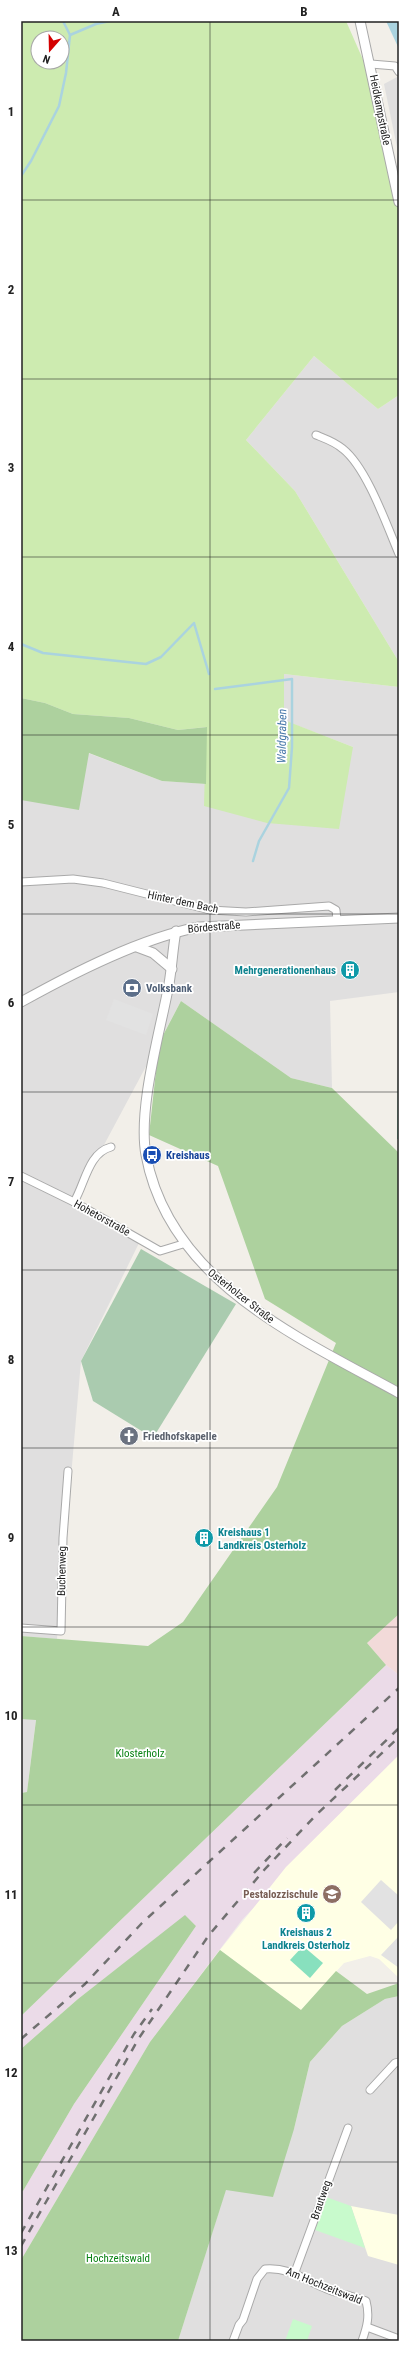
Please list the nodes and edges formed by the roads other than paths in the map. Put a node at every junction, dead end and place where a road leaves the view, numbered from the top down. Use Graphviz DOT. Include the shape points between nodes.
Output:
graph roads {
  1 [pos="360,21"];
  2 [pos="371,64"];
  3 [pos="399,72"];
  4 [pos="399,202"];
  5 [pos="316,435"];
  6 [pos="399,554"];
  7 [pos="21,882"];
  8 [pos="399,918"];
  9 [pos="337,920"];
  10 [pos="176,931"];
  11 [pos="137,947"];
  12 [pos="172,969"];
  13 [pos="21,1002"];
  14 [pos="111,1147"];
  15 [pos="21,1176"];
  16 [pos="74,1202"];
  17 [pos="183,1244"];
  18 [pos="399,1393"];
  19 [pos="68,1471"];
  20 [pos="21,1628"];
  21 [pos="399,2062"];
  22 [pos="370,2090"];
  23 [pos="348,2128"];
  24 [pos="295,2272"];
  25 [pos="368,2327"];
  26 [pos="399,2339"];
  27 [pos="233,2341"];
  28 [pos="362,2341"];
  1 -- 2 [label="street, Heidkampstraße"];
  2 -- 3 [label="street" via="395,66"];
  2 -- 4 [label="street, Heidkampstraße"];
  5 -- 6 [label="street" via="331,440 352,459 366,480"];
  7 -- 9 [label="street, Hinter dem Bach" via="73,879 103,883 210,910 246,912 329,906 336,910"];
  8 -- 9 [label="street, Bördestraße"];
  9 -- 10 [label="street, Bördestraße" via="199,927"];
  10 -- 11 [label="street, Bördestraße"];
  10 -- 12 [label="street, Osterholzer Straße"];
  11 -- 12 [label="street" via="153,954"];
  11 -- 13 [label="street, Bördestraße" via="109,958"];
  12 -- 17 [label="street, Osterholzer Straße" via="146,1101 145,1143 146,1156 164,1209"];
  14 -- 16 [label="street" via="103,1149 85,1173 83,1186"];
  15 -- 16 [label="street, Hohetorstraße"];
  16 -- 17 [label="street, Hohetorstraße" via="160,1251"];
  17 -- 18 [label="street, Osterholzer Straße" via="211,1274 283,1330"];
  19 -- 20 [label="street, Buchenweg" via="63,1538 61,1631"];
  21 -- 22 [label="street" via="395,2063"];
  23 -- 24 [label="street, Brautweg"];
  24 -- 25 [label="street, Am Hochzeitswald" via="326,2289 366,2301 369,2311"];
  24 -- 27 [label="street, Am Hochzeitswald" via="278,2268 265,2269 257,2279"];
  25 -- 26 [label="street"];
  25 -- 28 [label="street, Am Hochzeitswald"];
}
